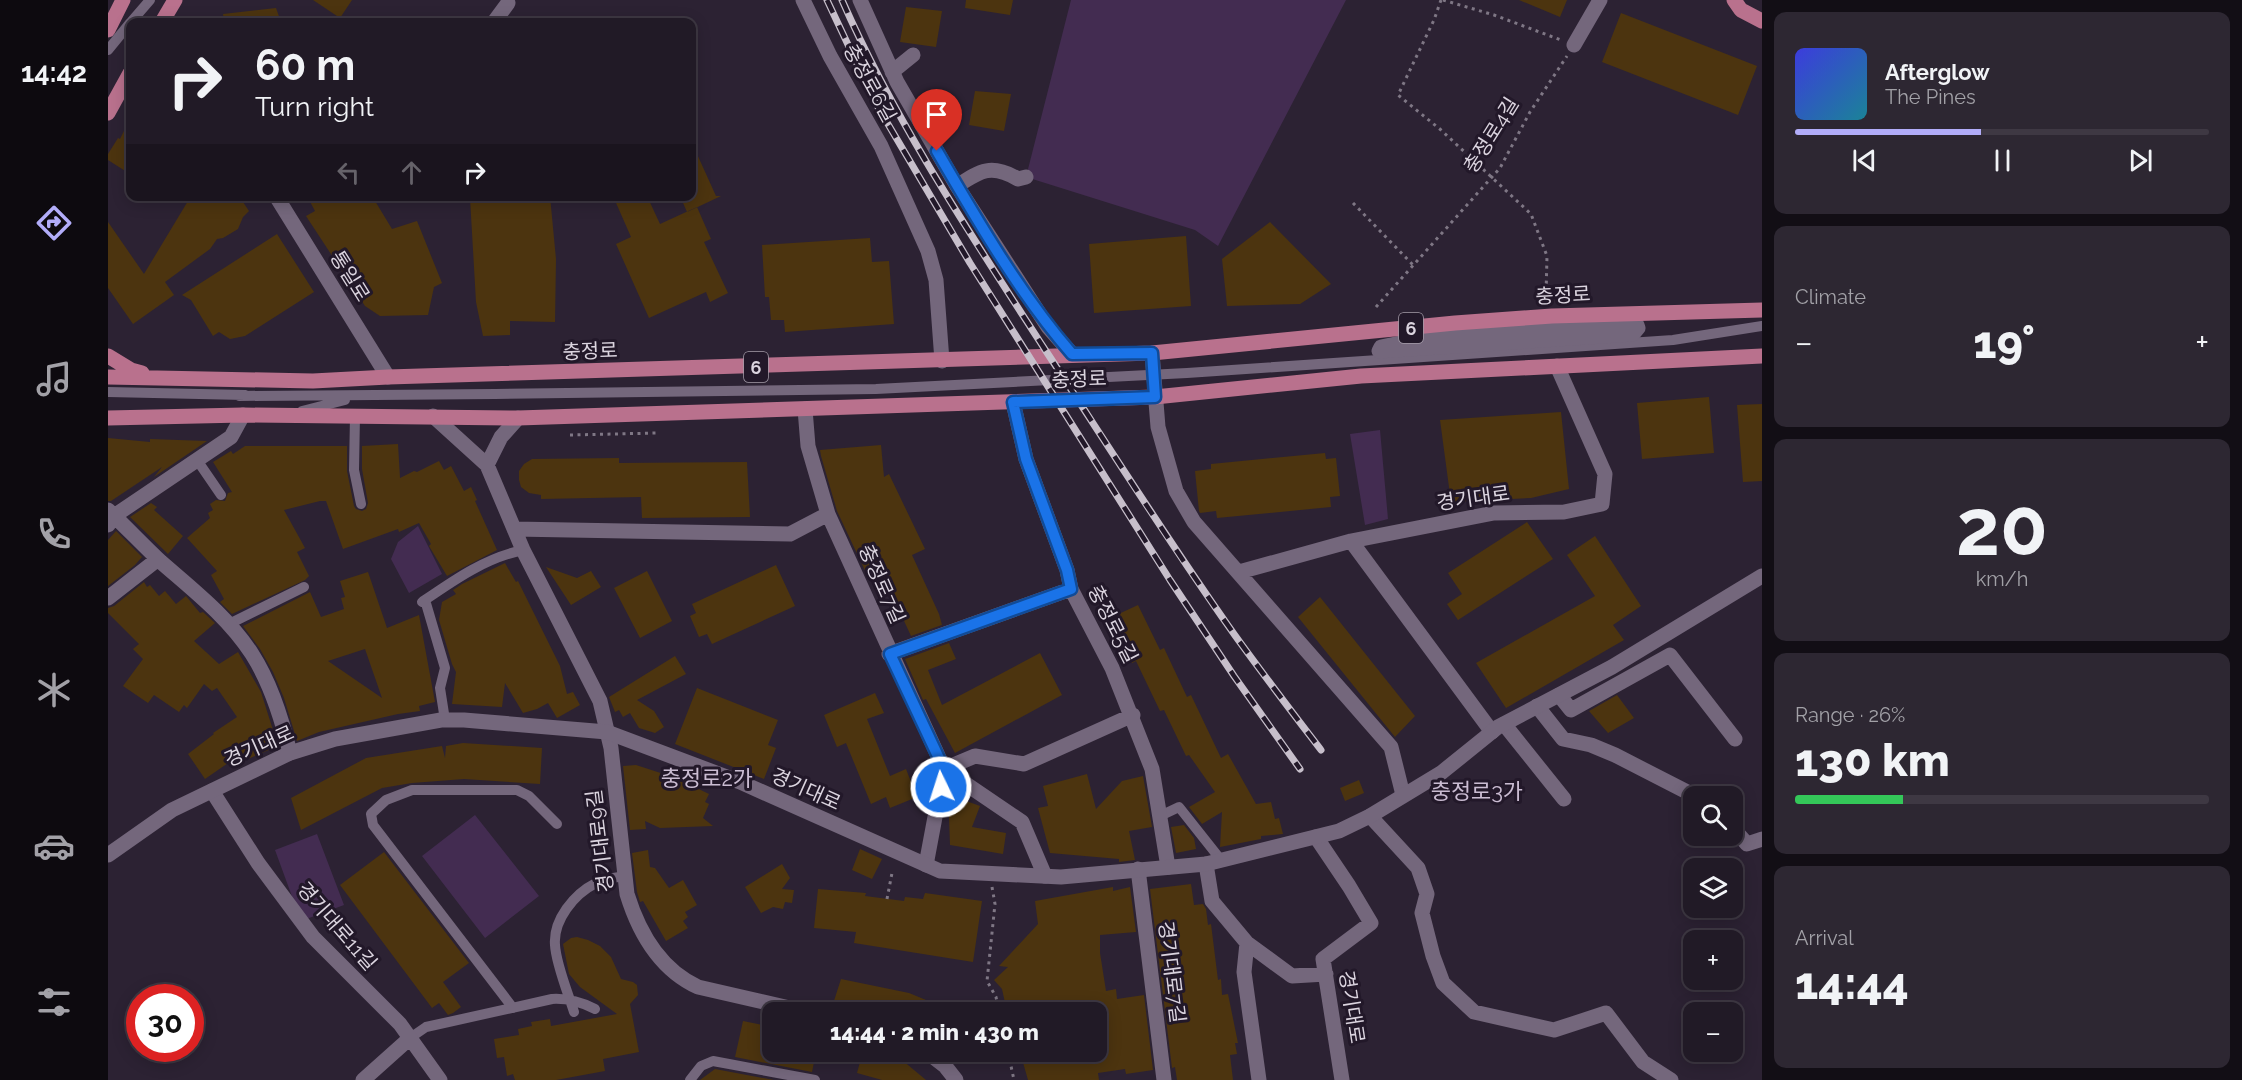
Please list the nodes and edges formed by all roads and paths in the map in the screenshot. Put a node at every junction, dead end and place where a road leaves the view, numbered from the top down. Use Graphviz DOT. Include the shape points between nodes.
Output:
graph roads {
  1 [pos="123,0"];
  2 [pos="150,0"];
  3 [pos="175,0"];
  4 [pos="802,0"];
  5 [pos="860,0"];
  6 [pos="1442,0"];
  7 [pos="1600,0"];
  8 [pos="1734,0"];
  9 [pos="508,3"];
  10 [pos="135,18"];
  11 [pos="164,18"];
  12 [pos="497,18"];
  13 [pos="1762,21"];
  14 [pos="126,29"];
  15 [pos="108,30"];
  16 [pos="1574,45"];
  17 [pos="108,50"];
  18 [pos="913,55"];
  19 [pos="892,72"];
  20 [pos="126,80"];
  21 [pos="108,113"];
  22 [pos="1493,176"];
  23 [pos="1026,177"];
  24 [pos="957,186"];
  25 [pos="279,201"];
  26 [pos="1353,203"];
  27 [pos="1413,265"];
  28 [pos="1546,296"];
  29 [pos="1376,307"];
  30 [pos="1762,310"];
  31 [pos="1762,326"];
  32 [pos="1380,351"];
  33 [pos="1152,353"];
  34 [pos="1066,355"];
  35 [pos="108,356"];
  36 [pos="1762,356"];
  37 [pos="942,361"];
  38 [pos="1557,366"];
  39 [pos="1153,375"];
  40 [pos="108,377"];
  41 [pos="388,377"];
  42 [pos="157,378"];
  43 [pos="313,381"];
  44 [pos="108,392"];
  45 [pos="239,396"];
  46 [pos="362,396"];
  47 [pos="1155,397"];
  48 [pos="1013,402"];
  49 [pos="805,409"];
  50 [pos="243,415"];
  51 [pos="287,415"];
  52 [pos="355,416"];
  53 [pos="433,416"];
  54 [pos="108,418"];
  55 [pos="518,418"];
  56 [pos="657,433"];
  57 [pos="570,435"];
  58 [pos="197,460"];
  59 [pos="487,465"];
  60 [pos="221,495"];
  61 [pos="361,504"];
  62 [pos="828,514"];
  63 [pos="110,517"];
  64 [pos="514,529"];
  65 [pos="1351,541"];
  66 [pos="523,550"];
  67 [pos="158,559"];
  68 [pos="1239,572"];
  69 [pos="1762,576"];
  70 [pos="304,587"];
  71 [pos="1071,589"];
  72 [pos="108,598"];
  73 [pos="229,624"];
  74 [pos="890,654"];
  75 [pos="1559,695"];
  76 [pos="1537,706"];
  77 [pos="1133,716"];
  78 [pos="445,720"];
  79 [pos="1498,728"];
  80 [pos="607,732"];
  81 [pos="1735,740"];
  82 [pos="290,753"];
  83 [pos="944,769"];
  84 [pos="213,790"];
  85 [pos="1683,790"];
  86 [pos="1403,795"];
  87 [pos="1564,800"];
  88 [pos="1160,816"];
  89 [pos="1370,816"];
  90 [pos="557,824"];
  91 [pos="1316,837"];
  92 [pos="1743,839"];
  93 [pos="1762,839"];
  94 [pos="108,855"];
  95 [pos="1221,860"];
  96 [pos="1206,864"];
  97 [pos="926,865"];
  98 [pos="1168,867"];
  99 [pos="1138,869"];
  100 [pos="892,873"];
  101 [pos="990,873"];
  102 [pos="623,876"];
  103 [pos="1045,876"];
  104 [pos="887,899"];
  105 [pos="1247,944"];
  106 [pos="1326,974"];
  107 [pos="570,999"];
  108 [pos="763,1002"];
  109 [pos="997,1002"];
  110 [pos="513,1008"];
  111 [pos="595,1009"];
  112 [pos="574,1012"];
  113 [pos="410,1038"];
  114 [pos="940,1062"];
  115 [pos="1010,1062"];
  116 [pos="363,1080"];
  117 [pos="440,1080"];
  118 [pos="690,1080"];
  119 [pos="815,1080"];
  120 [pos="956,1080"];
  121 [pos="1014,1080"];
  122 [pos="1164,1080"];
  123 [pos="1259,1080"];
  124 [pos="1342,1080"];
  125 [pos="1671,1080"];
  1 -- 15 [label="main road"];
  2 -- 10 [label="lane"];
  3 -- 11 [label="main road"];
  4 -- 37 [label="street, 충정로6길" via="881,146 928,251 936,280"];
  5 -- 19 [label="street, 충정로"];
  6 -- 16 [label="path"];
  6 -- 22 [label="path" via="1398,95"];
  7 -- 16 [label="street"];
  8 -- 13 [label="main road" via="1741,10"];
  9 -- 12 [label="street"];
  14 -- 17 [label="lane"];
  16 -- 22 [label="path, 충정로4길"];
  18 -- 19 [label="street"];
  19 -- 24 [label="street, 충정로"];
  20 -- 21 [label="main road"];
  22 -- 27 [label="path, 충정로4길"];
  22 -- 28 [label="path" via="1531,214 1547,256"];
  23 -- 24 [label="street" via="1018,179 1006,172 981,171"];
  24 -- 34 [label="street, 충정로"];
  25 -- 41 [label="street, 통일로"];
  26 -- 27 [label="path"];
  27 -- 29 [label="path, 충정로4길"];
  30 -- 33 [label="main road, 충정로 / 6" via="1552,316"];
  31 -- 39 [label="lane" via="1673,340"];
  32 -- 32 [label="street" via="1381,347 1434,336 1634,324 1638,328 1633,334"];
  33 -- 34 [label="main road, 충정로 / 6"];
  33 -- 39 [label="street"];
  34 -- 37 [label="main road, 충정로 / 6"];
  35 -- 42 [label="main road" via="131,370"];
  36 -- 38 [label="main road, 충정로 / 6"];
  37 -- 41 [label="main road, 충정로 / 6"];
  38 -- 47 [label="main road, 충정로 / 6" via="1361,376"];
  38 -- 65 [label="street, 경기대로" via="1605,474 1602,504 1564,512 1494,513"];
  39 -- 46 [label="lane" via="864,389"];
  39 -- 47 [label="street"];
  40 -- 42 [label="main road, 충정로 / 6"];
  41 -- 43 [label="main road, 충정로 / 6"];
  42 -- 43 [label="main road, 충정로 / 6"];
  43 -- 45 [label="lane"];
  44 -- 45 [label="lane"];
  45 -- 46 [label="lane"];
  46 -- 51 [label="lane"];
  47 -- 48 [label="main road, 충정로 / 6"];
  47 -- 68 [label="street" via="1158,427 1176,491 1194,522"];
  48 -- 49 [label="main road, 충정로 / 6"];
  48 -- 71 [label="street, 충정로5길" via="1026,459"];
  49 -- 55 [label="main road, 충정로 / 6"];
  49 -- 62 [label="street, 충정로7길" via="808,446"];
  50 -- 51 [label="main road, 충정로 / 6"];
  50 -- 54 [label="main road, 충정로 / 6"];
  50 -- 58 [label="street" via="231,437"];
  51 -- 52 [label="main road, 충정로 / 6"];
  52 -- 53 [label="main road, 충정로 / 6"];
  52 -- 61 [label="lane" via="354,470"];
  53 -- 55 [label="main road, 충정로 / 6"];
  53 -- 59 [label="street"];
  55 -- 59 [label="street" via="507,429"];
  56 -- 57 [label="path"];
  58 -- 60 [label="lane"];
  58 -- 63 [label="street"];
  59 -- 64 [label="street, 경기대로9길"];
  62 -- 64 [label="street" via="790,534"];
  62 -- 74 [label="street, 충정로7길"];
  63 -- 67 [label="street"];
  64 -- 66 [label="street, 경기대로9길"];
  65 -- 68 [label="street, 경기대로"];
  65 -- 79 [label="street"];
  66 -- 78 [label="lane" via="478,566 423,601 445,668 440,688"];
  66 -- 80 [label="street, 경기대로9길" via="600,701"];
  67 -- 72 [label="street"];
  67 -- 73 [label="street"];
  68 -- 86 [label="street" via="1391,747"];
  69 -- 75 [label="street, 경기대로"];
  70 -- 73 [label="lane"];
  71 -- 74 [label="street"];
  71 -- 77 [label="street, 충정로5길"];
  73 -- 82 [label="street" via="258,665"];
  74 -- 83 [label="street, 충정로7길"];
  75 -- 76 [label="street, 경기대로"];
  75 -- 81 [label="street" via="1571,710 1670,655"];
  76 -- 79 [label="street, 경기대로"];
  76 -- 85 [label="street" via="1563,739 1591,745"];
  77 -- 83 [label="street" via="1024,764 975,756"];
  77 -- 88 [label="street, 충정로5길" via="1152,769"];
  78 -- 80 [label="street, 경기대로"];
  78 -- 82 [label="street, 경기대로" via="334,739"];
  79 -- 86 [label="street, 경기대로" via="1441,773"];
  79 -- 87 [label="street"];
  80 -- 97 [label="street, 경기대로" via="740,782"];
  80 -- 102 [label="street, 경기대로9길"];
  82 -- 84 [label="street, 경기대로"];
  83 -- 97 [label="street"];
  83 -- 103 [label="street" via="1022,822"];
  84 -- 94 [label="street, 경기대로" via="172,810"];
  84 -- 113 [label="street, 경기대로11길" via="258,863 313,937"];
  86 -- 89 [label="street, 경기대로"];
  88 -- 95 [label="lane" via="1179,807"];
  88 -- 98 [label="street, 충정로5길"];
  89 -- 91 [label="street, 경기대로"];
  89 -- 125 [label="street" via="1418,868 1427,894 1422,913 1432,956 1443,983 1474,1011 1554,1030 1606,1013 1643,1062"];
  90 -- 110 [label="lane" via="529,796 517,790 412,790 386,800 371,814 373,825"];
  91 -- 95 [label="street, 경기대로"];
  91 -- 106 [label="street, 경기대로" via="1371,923 1323,959"];
  92 -- 93 [label="street" via="1748,844"];
  95 -- 96 [label="street, 경기대로"];
  96 -- 98 [label="street, 경기대로"];
  96 -- 105 [label="street" via="1212,901"];
  97 -- 101 [label="street, 경기대로" via="940,871"];
  98 -- 99 [label="street, 경기대로"];
  99 -- 103 [label="street, 경기대로" via="1061,878"];
  99 -- 122 [label="street, 경기대로7길"];
  100 -- 104 [label="path"];
  101 -- 103 [label="street, 경기대로"];
  101 -- 109 [label="path" via="995,904 987,981"];
  102 -- 107 [label="lane" via="590,887 565,909 559,920 555,945"];
  102 -- 108 [label="street, 경기대로9길" via="639,928 673,972 698,987"];
  105 -- 106 [label="street" via="1292,976"];
  105 -- 123 [label="street" via="1244,972"];
  106 -- 124 [label="street, 경기대로"];
  107 -- 110 [label="lane"];
  107 -- 111 [label="lane"];
  107 -- 112 [label="lane"];
  110 -- 113 [label="lane" via="426,1026"];
  113 -- 116 [label="street"];
  113 -- 117 [label="street, 경기대로11길"];
  114 -- 120 [label="street"];
  115 -- 121 [label="path"];
  118 -- 119 [label="lane" via="701,1066 713,1061"];
}
